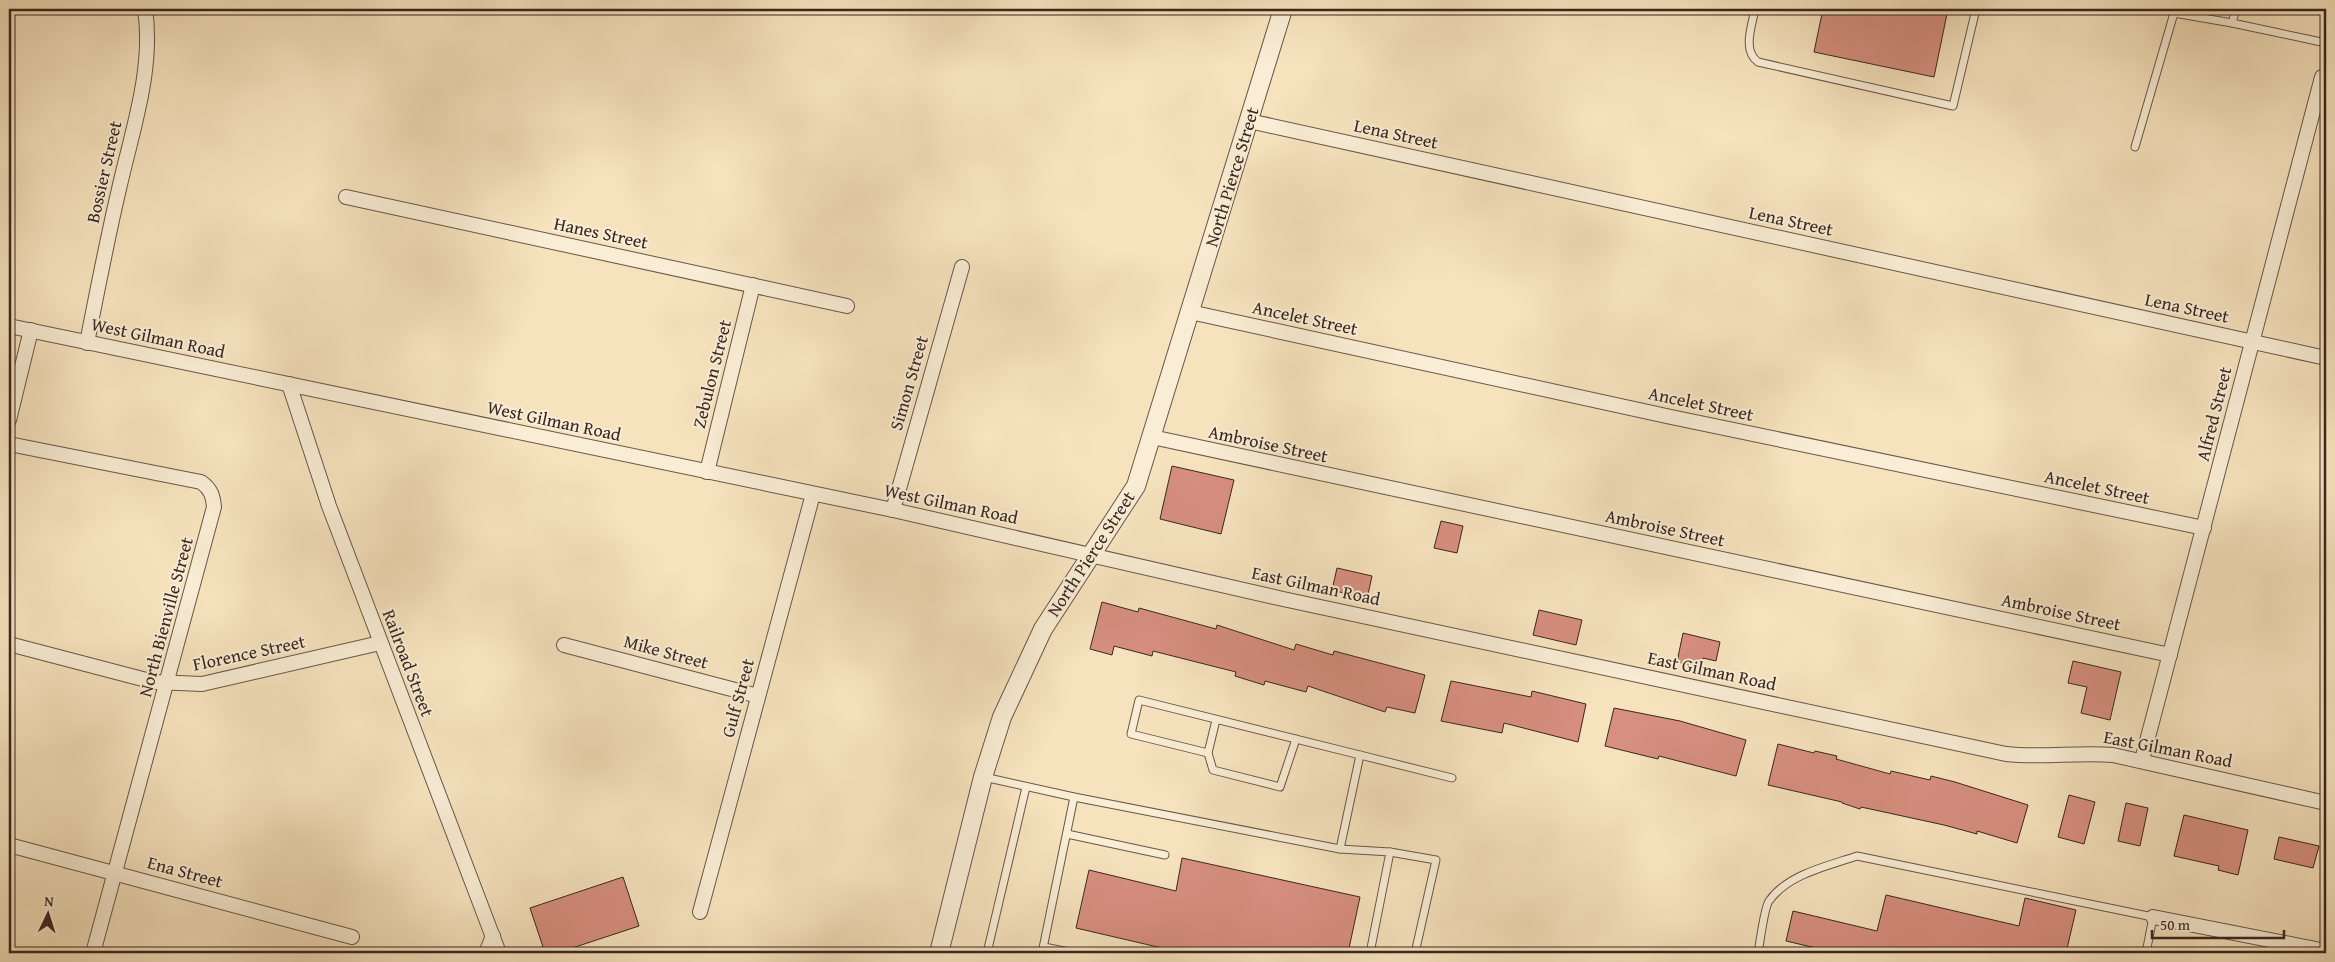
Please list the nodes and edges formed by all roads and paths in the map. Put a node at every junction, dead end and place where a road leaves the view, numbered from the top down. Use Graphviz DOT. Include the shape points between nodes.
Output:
graph roads {
  1 [pos="145,9"];
  2 [pos="1283,9"];
  3 [pos="1755,9"];
  4 [pos="1976,9"];
  5 [pos="2236,9"];
  6 [pos="2232,24"];
  7 [pos="2326,43"];
  8 [pos="2322,76"];
  9 [pos="1248,121"];
  10 [pos="2136,147"];
  11 [pos="346,197"];
  12 [pos="962,267"];
  13 [pos="753,285"];
  14 [pos="847,306"];
  15 [pos="1190,312"];
  16 [pos="9,326"];
  17 [pos="31,330"];
  18 [pos="2251,341"];
  19 [pos="87,343"];
  20 [pos="2326,358"];
  21 [pos="289,384"];
  22 [pos="9,420"];
  23 [pos="1152,437"];
  24 [pos="9,444"];
  25 [pos="707,472"];
  26 [pos="813,494"];
  27 [pos="892,510"];
  28 [pos="2204,528"];
  29 [pos="1092,554"];
  30 [pos="380,643"];
  31 [pos="9,644"];
  32 [pos="564,645"];
  33 [pos="2170,655"];
  34 [pos="167,684"];
  35 [pos="758,696"];
  36 [pos="1216,720"];
  37 [pos="1296,739"];
  38 [pos="1208,753"];
  39 [pos="1360,755"];
  40 [pos="2142,760"];
  41 [pos="983,777"];
  42 [pos="1452,778"];
  43 [pos="1026,787"];
  44 [pos="1074,797"];
  45 [pos="2326,803"];
  46 [pos="1067,834"];
  47 [pos="9,845"];
  48 [pos="1340,850"];
  49 [pos="1390,852"];
  50 [pos="1165,855"];
  51 [pos="115,873"];
  52 [pos="700,912"];
  53 [pos="2153,917"];
  54 [pos="352,936"];
  55 [pos="493,936"];
  56 [pos="1043,950"];
  57 [pos="2326,951"];
  58 [pos="93,953"];
  59 [pos="486,953"];
  60 [pos="499,953"];
  61 [pos="939,953"];
  62 [pos="987,953"];
  63 [pos="1074,953"];
  64 [pos="1370,953"];
  65 [pos="1415,953"];
  66 [pos="1758,953"];
  67 [pos="2146,953"];
  1 -- 19 [label="street, Bossier Street" via="148,26 142,88"];
  2 -- 9 [label="street, North Pierce Street"];
  3 -- 4 [label="lane" via="1748,50 1758,62 1953,106"];
  5 -- 6 [label="lane"];
  6 -- 7 [label="lane"];
  6 -- 10 [label="lane" via="2174,13"];
  8 -- 18 [label="street, Alfred Street"];
  9 -- 15 [label="street, North Pierce Street"];
  9 -- 18 [label="street, Lena Street"];
  11 -- 13 [label="street, Hanes Street"];
  12 -- 27 [label="street, Simon Street"];
  13 -- 14 [label="street, Hanes Street"];
  13 -- 25 [label="street, Zebulon Street"];
  15 -- 23 [label="street, North Pierce Street"];
  15 -- 28 [label="street, Ancelet Street"];
  16 -- 17 [label="street, West Gilman Road"];
  17 -- 19 [label="street, West Gilman Road"];
  17 -- 22 [label="street"];
  18 -- 20 [label="street, Lena Street"];
  18 -- 28 [label="street, Alfred Street"];
  19 -- 21 [label="street, West Gilman Road"];
  21 -- 25 [label="street, West Gilman Road"];
  21 -- 30 [label="street, Railroad Street" via="329,506"];
  23 -- 29 [label="street, North Pierce Street" via="1136,486"];
  23 -- 33 [label="street, Ambroise Street"];
  24 -- 34 [label="street, North Bienville Street" via="201,482 211,491 214,507"];
  25 -- 26 [label="street, West Gilman Road"];
  26 -- 27 [label="street, West Gilman Road"];
  26 -- 35 [label="street, Gulf Street"];
  27 -- 29 [label="street, West Gilman Road"];
  28 -- 33 [label="street, Alfred Street"];
  29 -- 40 [label="street, East Gilman Road" via="1283,599 2006,754 2043,757 2094,753"];
  29 -- 41 [label="street, North Pierce Street" via="1043,629 1021,672 1002,717"];
  30 -- 34 [label="street, Florence Street" via="202,684"];
  30 -- 55 [label="street, Railroad Street"];
  31 -- 34 [label="street, Florence Street"];
  32 -- 35 [label="street, Mike Street"];
  33 -- 40 [label="street, Alfred Street"];
  34 -- 51 [label="street, North Bienville Street"];
  35 -- 52 [label="street, Gulf Street"];
  36 -- 37 [label="lane"];
  36 -- 38 [label="lane"];
  36 -- 38 [label="lane" via="1139,700 1131,734"];
  37 -- 38 [label="lane" via="1280,787 1213,770"];
  37 -- 39 [label="lane"];
  39 -- 42 [label="lane"];
  39 -- 48 [label="lane"];
  40 -- 45 [label="street, East Gilman Road"];
  41 -- 43 [label="lane"];
  41 -- 61 [label="street, North Pierce Street"];
  43 -- 44 [label="lane"];
  43 -- 62 [label="lane"];
  44 -- 46 [label="lane"];
  44 -- 48 [label="lane"];
  46 -- 50 [label="lane"];
  46 -- 56 [label="lane"];
  47 -- 51 [label="street, Ena Street"];
  48 -- 49 [label="lane"];
  49 -- 64 [label="lane"];
  49 -- 65 [label="lane" via="1436,860"];
  51 -- 54 [label="street, Ena Street"];
  51 -- 58 [label="street, North Bienville Street"];
  53 -- 57 [label="street"];
  53 -- 66 [label="lane" via="1857,856 1811,871 1788,883 1768,902"];
  53 -- 67 [label="lane"];
  55 -- 59 [label="street"];
  55 -- 60 [label="street, Railroad Street"];
  56 -- 63 [label="lane"];
}
